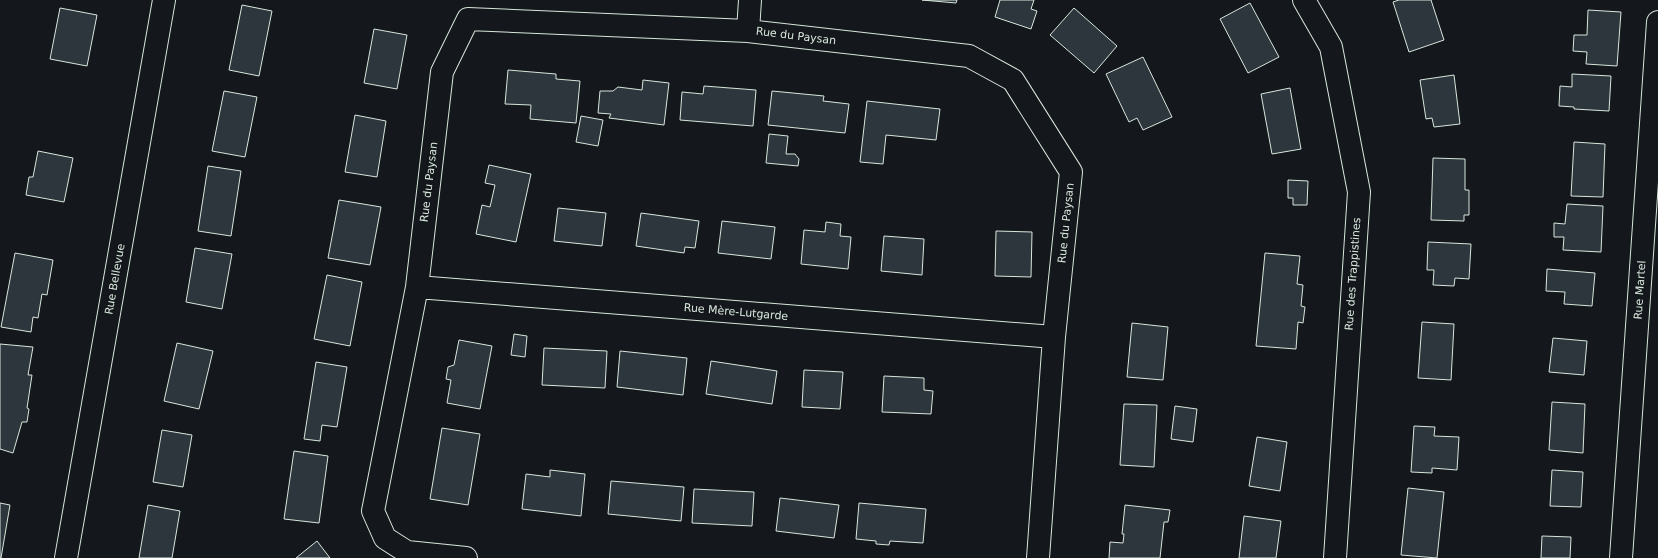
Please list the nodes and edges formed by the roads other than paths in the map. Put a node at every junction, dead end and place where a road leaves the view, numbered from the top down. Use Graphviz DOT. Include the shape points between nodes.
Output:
graph roads {
  1 [pos="164,0"];
  2 [pos="750,0"];
  3 [pos="1304,0"];
  4 [pos="1658,22"];
  5 [pos="748,31"];
  6 [pos="417,287"];
  7 [pos="1054,337"];
  8 [pos="66,558"];
  9 [pos="466,558"];
  10 [pos="1038,558"];
  11 [pos="1335,558"];
  12 [pos="1621,558"];
  1 -- 8 [label="street, Rue Bellevue"];
  2 -- 5 [label="street, Rue du Paysan"];
  3 -- 11 [label="street, Rue des Trappistines" via="1331,47 1359,192"];
  4 -- 12 [label="street, Rue Martel"];
  5 -- 6 [label="street, Rue du Paysan" via="468,20 442,72"];
  5 -- 7 [label="street, Rue du Paysan" via="969,56 1013,80 1071,172"];
  6 -- 7 [label="street, Rue Mère-Lutgarde"];
  6 -- 9 [label="street, Rue du Paysan" via="373,511 386,538 407,552"];
  7 -- 10 [label="street, Rue du Paysan"];
}
